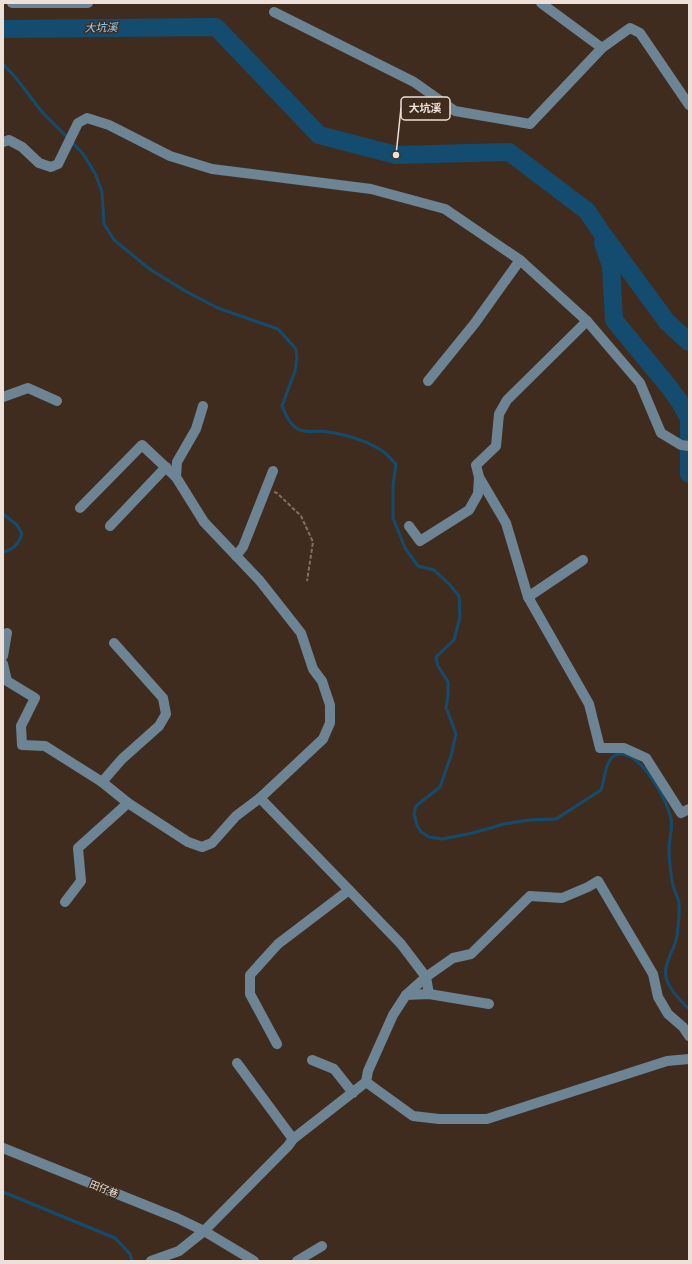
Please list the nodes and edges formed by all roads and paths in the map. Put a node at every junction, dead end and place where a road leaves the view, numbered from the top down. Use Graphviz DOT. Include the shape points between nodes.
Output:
graph roads {
  1 [pos="12,3"];
  2 [pos="88,3"];
  3 [pos="541,3"];
  4 [pos="274,12"];
  5 [pos="602,48"];
  6 [pos="689,105"];
  7 [pos="3,142"];
  8 [pos="520,260"];
  9 [pos="587,321"];
  10 [pos="428,381"];
  11 [pos="3,397"];
  12 [pos="57,401"];
  13 [pos="203,406"];
  14 [pos="685,445"];
  15 [pos="166,467"];
  16 [pos="273,471"];
  17 [pos="176,477"];
  18 [pos="479,477"];
  19 [pos="266,488"];
  20 [pos="80,508"];
  21 [pos="110,526"];
  22 [pos="409,526"];
  23 [pos="236,556"];
  24 [pos="583,560"];
  25 [pos="307,581"];
  26 [pos="528,597"];
  27 [pos="7,633"];
  28 [pos="114,643"];
  29 [pos="3,656"];
  30 [pos="3,664"];
  31 [pos="102,782"];
  32 [pos="260,798"];
  33 [pos="128,803"];
  34 [pos="689,809"];
  35 [pos="349,890"];
  36 [pos="64,902"];
  37 [pos="426,978"];
  38 [pos="429,994"];
  39 [pos="406,995"];
  40 [pos="489,1004"];
  41 [pos="689,1036"];
  42 [pos="277,1044"];
  43 [pos="689,1059"];
  44 [pos="312,1060"];
  45 [pos="237,1064"];
  46 [pos="366,1082"];
  47 [pos="353,1093"];
  48 [pos="293,1139"];
  49 [pos="3,1148"];
  50 [pos="204,1230"];
  51 [pos="322,1246"];
  52 [pos="151,1261"];
  53 [pos="254,1261"];
  54 [pos="297,1261"];
  1 -- 2 [label="street"];
  3 -- 5 [label="street"];
  4 -- 5 [label="street" via="414,82 455,111 530,124"];
  5 -- 6 [label="street" via="630,28 640,33"];
  7 -- 8 [label="street" via="9,140 39,163 51,167 58,164 78,123 87,118 109,125 170,156 212,169 370,189 446,209"];
  8 -- 9 [label="street"];
  8 -- 10 [label="street" via="475,323"];
  9 -- 14 [label="street" via="640,383 661,433"];
  9 -- 18 [label="street" via="507,400 499,414 496,446 476,465"];
  11 -- 12 [label="street" via="28,388"];
  13 -- 17 [label="street" via="196,429 177,462"];
  15 -- 17 [label="street"];
  15 -- 20 [label="street" via="142,445"];
  15 -- 21 [label="street"];
  16 -- 19 [label="street"];
  17 -- 23 [label="street" via="204,522"];
  18 -- 22 [label="street" via="478,494 470,510 420,541"];
  18 -- 26 [label="street" via="506,523"];
  19 -- 23 [label="street"];
  19 -- 25 [label="path" via="277,493 300,516 312,542"];
  23 -- 32 [label="street" via="260,581 301,633 313,669 322,681 330,705 330,723 323,739"];
  24 -- 26 [label="street"];
  26 -- 34 [label="street" via="589,704 600,748 624,748 646,758 682,813"];
  27 -- 29 [label="street"];
  28 -- 31 [label="street" via="163,698 166,714 159,726 122,759"];
  30 -- 31 [label="street" via="7,681 35,698 21,726 22,744 45,746"];
  31 -- 33 [label="street"];
  32 -- 33 [label="street" via="236,816 212,843 202,847 188,842"];
  32 -- 35 [label="street"];
  33 -- 36 [label="street" via="78,848 81,881"];
  35 -- 37 [label="street" via="401,944"];
  35 -- 42 [label="street" via="278,944 250,975 250,994"];
  37 -- 38 [label="street"];
  37 -- 39 [label="street"];
  37 -- 41 [label="street" via="453,958 471,954 530,896 562,898 598,881 653,974 658,997 668,1014"];
  38 -- 39 [label="street"];
  38 -- 40 [label="street"];
  39 -- 46 [label="street" via="390,1022 368,1071"];
  43 -- 46 [label="street" via="667,1061 487,1119 413,1116"];
  44 -- 47 [label="street" via="334,1069"];
  45 -- 48 [label="street"];
  46 -- 47 [label="street"];
  47 -- 48 [label="street"];
  48 -- 50 [label="street"];
  49 -- 50 [label="street, 田仔巷"];
  50 -- 52 [label="street" via="179,1251"];
  50 -- 53 [label="street, 田仔巷"];
  51 -- 54 [label="street"];
}
